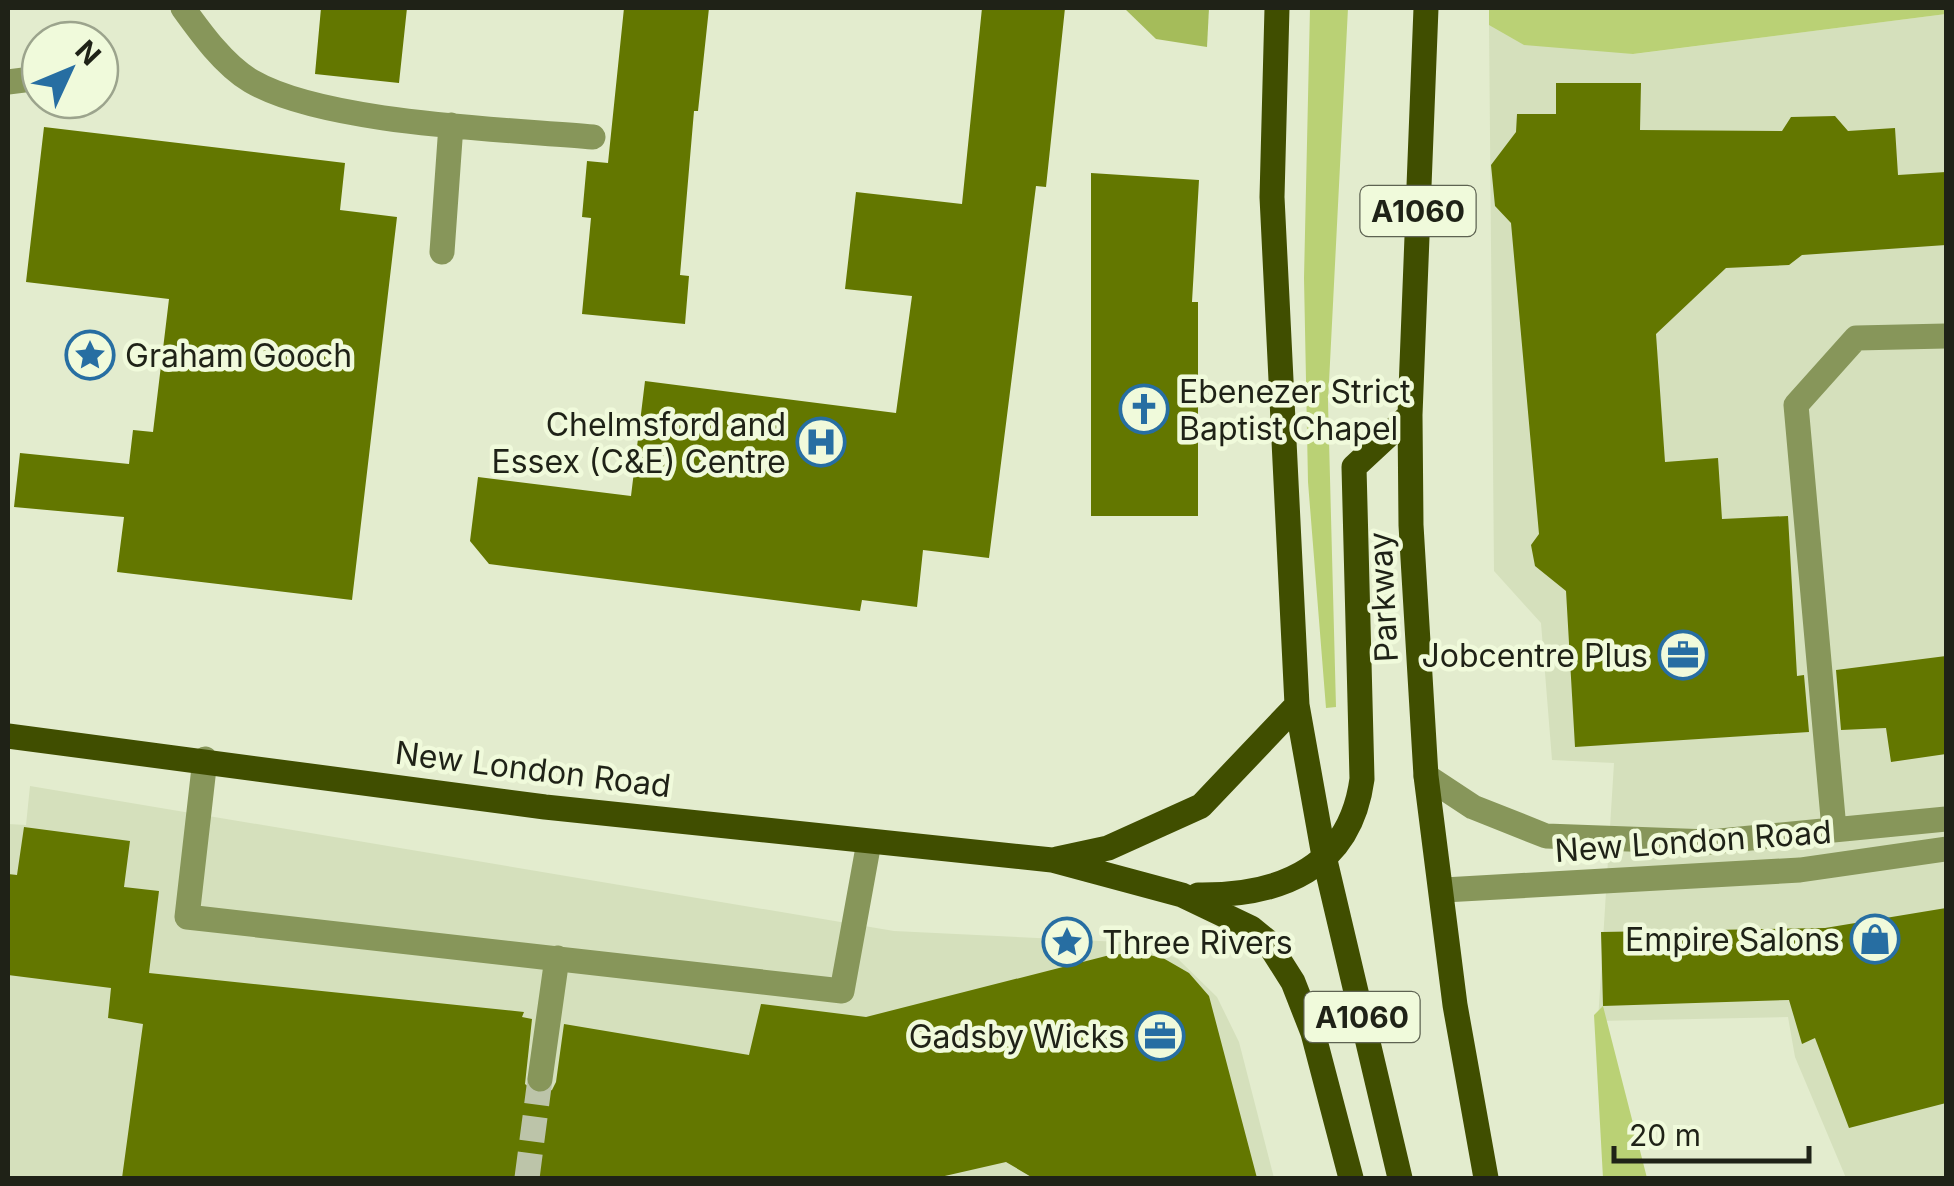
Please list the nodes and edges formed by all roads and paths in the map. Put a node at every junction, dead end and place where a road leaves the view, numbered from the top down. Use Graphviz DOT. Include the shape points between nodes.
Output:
graph roads {
  1 [pos="183,8"];
  2 [pos="1277,8"];
  3 [pos="1426,8"];
  4 [pos="451,124"];
  5 [pos="593,137"];
  6 [pos="442,252"];
  7 [pos="1946,336"];
  8 [pos="1410,414"];
  9 [pos="1297,705"];
  10 [pos="8,736"];
  11 [pos="204,759"];
  12 [pos="1426,776"];
  13 [pos="1946,820"];
  14 [pos="1834,828"];
  15 [pos="868,842"];
  16 [pos="1946,849"];
  17 [pos="1324,856"];
  18 [pos="1052,860"];
  19 [pos="1444,890"];
  20 [pos="1182,895"];
  21 [pos="556,958"];
  22 [pos="540,1079"];
  23 [pos="1351,1178"];
  24 [pos="1400,1178"];
  25 [pos="1486,1178"];
  1 -- 4 [label="street" via="222,56 278,94"];
  2 -- 9 [label="main road, A1060" via="1272,197"];
  3 -- 8 [label="main road, Parkway / A1060"];
  4 -- 5 [label="street"];
  4 -- 6 [label="street"];
  7 -- 14 [label="street" via="1856,338 1796,405"];
  8 -- 12 [label="main road, Parkway / A1060"];
  8 -- 17 [label="main road" via="1354,467 1362,780 1352,826"];
  9 -- 17 [label="main road, A1060"];
  9 -- 18 [label="main road, New London Road" via="1202,806 1108,848"];
  10 -- 11 [label="main road, New London Road"];
  11 -- 15 [label="main road, New London Road"];
  11 -- 21 [label="street" via="186,916"];
  12 -- 14 [label="street, New London Road" via="1473,807 1546,836 1710,842"];
  12 -- 19 [label="main road, Parkway / A1060"];
  13 -- 14 [label="street, New London Road"];
  15 -- 18 [label="main road, New London Road"];
  15 -- 21 [label="street" via="842,991"];
  16 -- 19 [label="street, New London Road" via="1800,870"];
  17 -- 20 [label="main road" via="1269,890"];
  17 -- 24 [label="main road, A1060"];
  18 -- 20 [label="main road, New London Road"];
  19 -- 25 [label="main road, Parkway / A1060" via="1455,1005"];
  20 -- 23 [label="main road" via="1252,928 1293,982"];
  21 -- 22 [label="street"];
}
